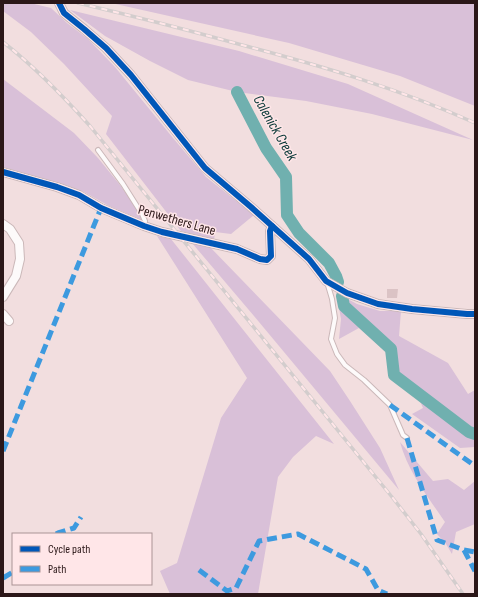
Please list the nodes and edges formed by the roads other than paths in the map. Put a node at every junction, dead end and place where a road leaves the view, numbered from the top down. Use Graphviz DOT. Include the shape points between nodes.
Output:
graph roads {
  1 [pos="59,3"];
  2 [pos="98,150"];
  3 [pos="3,172"];
  4 [pos="3,224"];
  5 [pos="144,226"];
  6 [pos="272,226"];
  7 [pos="326,282"];
  8 [pos="3,297"];
  9 [pos="3,314"];
  10 [pos="475,314"];
  11 [pos="9,321"];
  12 [pos="407,438"];
  1 -- 6 [label="street" via="64,13 106,48 130,74 205,168"];
  2 -- 5 [label="lane" via="142,214 146,221"];
  3 -- 5 [label="street, Penwethers Lane" via="79,195 101,208"];
  4 -- 8 [label="street" via="10,229 19,243 20,259 16,276"];
  5 -- 6 [label="street, Penwethers Lane" via="237,249 267,260 271,256"];
  6 -- 7 [label="street" via="309,259"];
  7 -- 10 [label="street" via="378,304"];
  7 -- 12 [label="lane" via="335,318 331,340 337,354 345,365 390,405 403,435"];
  9 -- 11 [label="street"];
}
